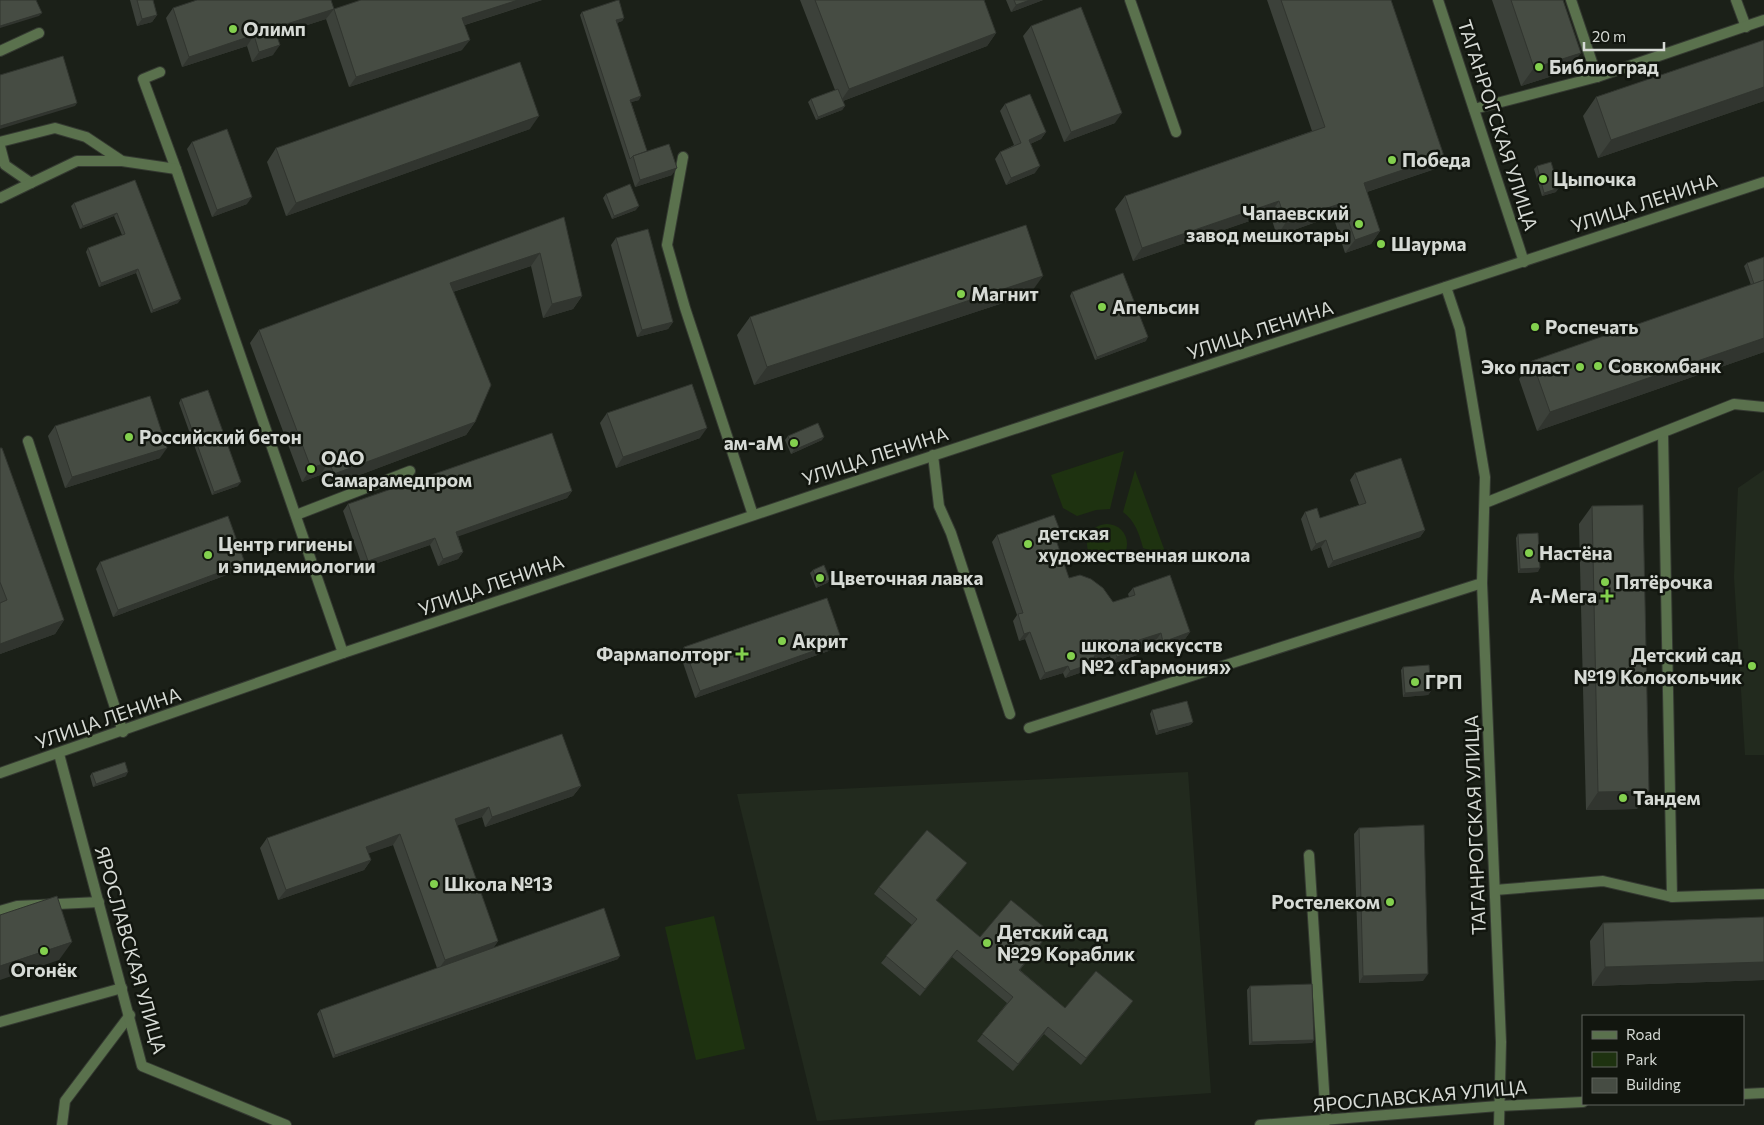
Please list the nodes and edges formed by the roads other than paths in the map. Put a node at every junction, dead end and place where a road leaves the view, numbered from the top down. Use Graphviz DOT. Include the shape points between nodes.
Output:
graph roads {
  1 [pos="1130,0"];
  2 [pos="1438,0"];
  3 [pos="1571,0"];
  4 [pos="1736,0"];
  5 [pos="1764,20"];
  6 [pos="1746,27"];
  7 [pos="39,33"];
  8 [pos="0,52"];
  9 [pos="160,72"];
  10 [pos="1597,77"];
  11 [pos="1474,109"];
  12 [pos="1176,132"];
  13 [pos="0,144"];
  14 [pos="683,157"];
  15 [pos="122,161"];
  16 [pos="176,169"];
  17 [pos="1764,182"];
  18 [pos="31,183"];
  19 [pos="0,198"];
  20 [pos="1524,262"];
  21 [pos="1446,287"];
  22 [pos="1764,408"];
  23 [pos="1662,433"];
  24 [pos="28,441"];
  25 [pos="933,455"];
  26 [pos="410,470"];
  27 [pos="1486,503"];
  28 [pos="296,515"];
  29 [pos="752,516"];
  30 [pos="1482,583"];
  31 [pos="343,653"];
  32 [pos="1010,714"];
  33 [pos="1029,728"];
  34 [pos="122,732"];
  35 [pos="59,754"];
  36 [pos="0,774"];
  37 [pos="1309,855"];
  38 [pos="1495,890"];
  39 [pos="1764,894"];
  40 [pos="1672,897"];
  41 [pos="99,902"];
  42 [pos="0,911"];
  43 [pos="122,988"];
  44 [pos="130,1015"];
  45 [pos="0,1022"];
  46 [pos="1764,1093"];
  47 [pos="1744,1094"];
  48 [pos="1582,1102"];
  49 [pos="1498,1106"];
  50 [pos="1326,1121"];
  51 [pos="62,1125"];
  52 [pos="286,1125"];
  53 [pos="1260,1125"];
  54 [pos="1499,1125"];
  1 -- 12 [label="street"];
  2 -- 11 [label="street, ТАГАНРОГСКАЯ УЛИЦА"];
  3 -- 10 [label="street"];
  4 -- 6 [label="street"];
  5 -- 6 [label="street"];
  6 -- 10 [label="street"];
  7 -- 8 [label="street"];
  9 -- 16 [label="street" via="143,79"];
  10 -- 11 [label="street"];
  11 -- 20 [label="street, ТАГАНРОГСКАЯ УЛИЦА"];
  13 -- 15 [label="street" via="55,128 86,137"];
  13 -- 18 [label="street" via="6,165"];
  14 -- 29 [label="street" via="668,245"];
  15 -- 16 [label="street"];
  15 -- 18 [label="street" via="77,162"];
  16 -- 28 [label="street"];
  17 -- 20 [label="street, УЛИЦА ЛЕНИНА"];
  18 -- 19 [label="street"];
  20 -- 21 [label="street, УЛИЦА ЛЕНИНА"];
  21 -- 25 [label="street, УЛИЦА ЛЕНИНА"];
  21 -- 27 [label="street, ТАГАНРОГСКАЯ УЛИЦА" via="1460,329 1485,477"];
  22 -- 23 [label="street" via="1734,404"];
  23 -- 27 [label="street"];
  23 -- 40 [label="street"];
  24 -- 34 [label="street"];
  25 -- 29 [label="street, УЛИЦА ЛЕНИНА"];
  25 -- 32 [label="street" via="939,506 951,533"];
  26 -- 28 [label="street"];
  27 -- 30 [label="street, ТАГАНРОГСКАЯ УЛИЦА"];
  28 -- 31 [label="street"];
  29 -- 31 [label="street, УЛИЦА ЛЕНИНА"];
  30 -- 33 [label="street"];
  30 -- 38 [label="street, ТАГАНРОГСКАЯ УЛИЦА"];
  31 -- 34 [label="street, УЛИЦА ЛЕНИНА"];
  34 -- 35 [label="street, УЛИЦА ЛЕНИНА"];
  35 -- 36 [label="street, УЛИЦА ЛЕНИНА"];
  35 -- 41 [label="street, ЯРОСЛАВСКАЯ УЛИЦА"];
  37 -- 50 [label="street"];
  38 -- 40 [label="street" via="1604,882"];
  38 -- 49 [label="street, ТАГАНРОГСКАЯ УЛИЦА" via="1501,1042"];
  39 -- 40 [label="street"];
  41 -- 42 [label="street" via="17,906"];
  41 -- 43 [label="street, ЯРОСЛАВСКАЯ УЛИЦА"];
  43 -- 44 [label="street, ЯРОСЛАВСКАЯ УЛИЦА"];
  43 -- 45 [label="street"];
  44 -- 51 [label="street" via="65,1101"];
  44 -- 52 [label="street, ЯРОСЛАВСКАЯ УЛИЦА" via="142,1066"];
  46 -- 47 [label="street"];
  48 -- 49 [label="street, ЯРОСЛАВСКАЯ УЛИЦА"];
  49 -- 50 [label="street, ЯРОСЛАВСКАЯ УЛИЦА"];
  49 -- 54 [label="street, ТАГАНРОГСКАЯ УЛИЦА"];
  50 -- 53 [label="street, ЯРОСЛАВСКАЯ УЛИЦА"];
}
